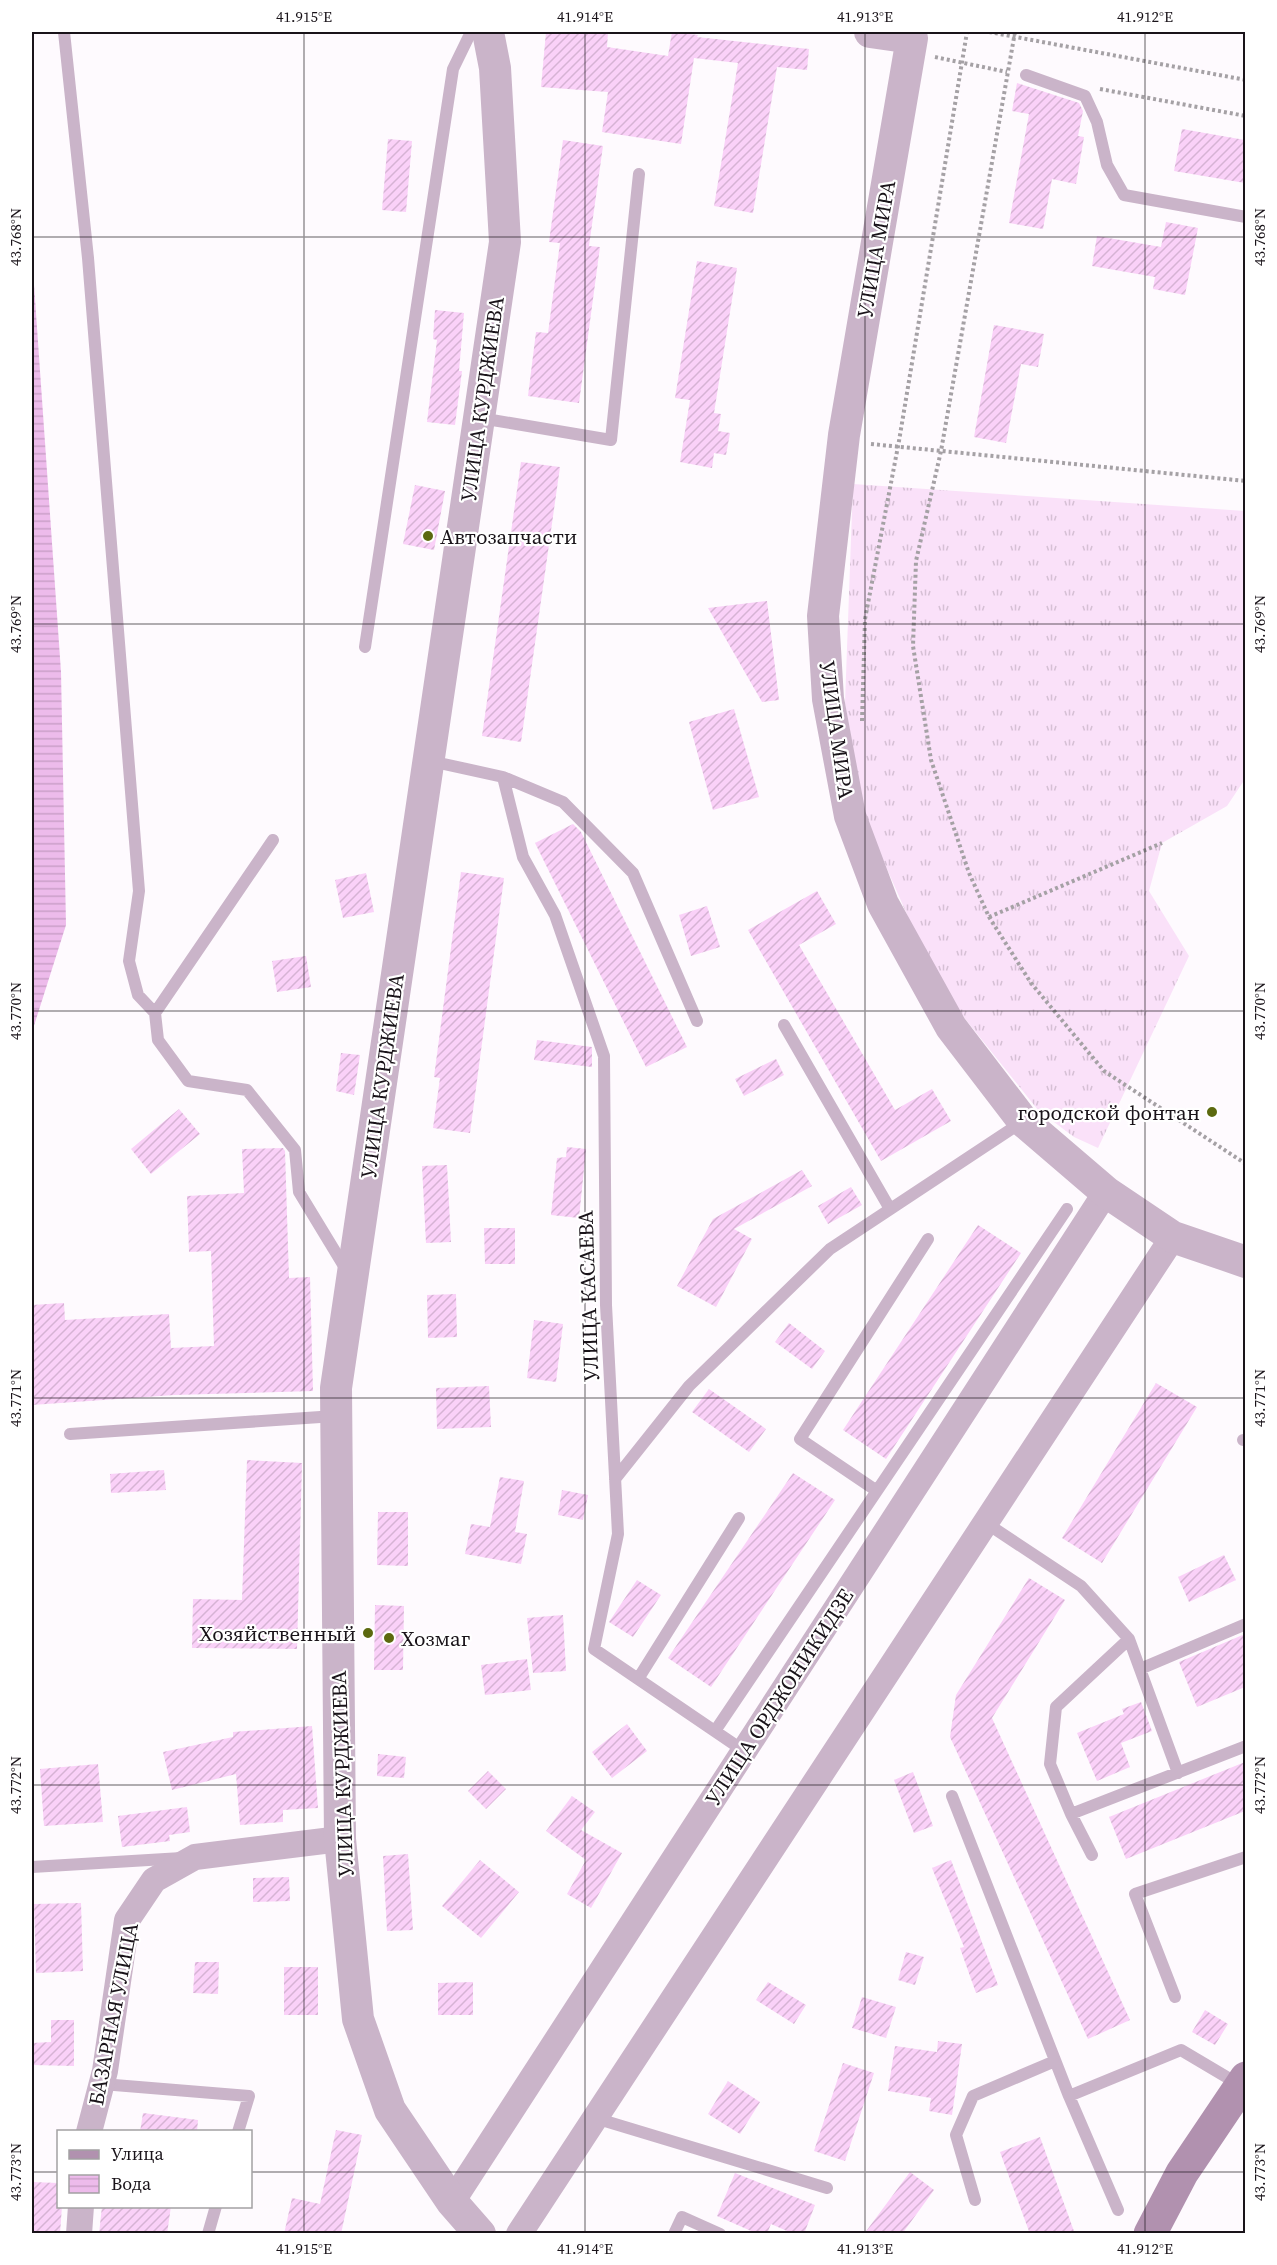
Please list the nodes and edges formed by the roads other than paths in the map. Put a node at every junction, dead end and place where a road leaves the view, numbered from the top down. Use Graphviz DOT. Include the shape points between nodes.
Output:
graph roads {
  1 [pos="64,32"];
  2 [pos="471,32"];
  3 [pos="488,32"];
  4 [pos="870,32"];
  5 [pos="913,35"];
  6 [pos="1026,75"];
  7 [pos="639,174"];
  8 [pos="1245,217"];
  9 [pos="479,417"];
  10 [pos="365,647"];
  11 [pos="429,761"];
  12 [pos="503,777"];
  13 [pos="273,840"];
  14 [pos="155,1012"];
  15 [pos="697,1021"];
  16 [pos="784,1025"];
  17 [pos="1023,1121"];
  18 [pos="1106,1192"];
  19 [pos="890,1209"];
  20 [pos="1067,1209"];
  21 [pos="1173,1237"];
  22 [pos="928,1239"];
  23 [pos="1245,1262"];
  24 [pos="352,1280"];
  25 [pos="336,1416"];
  26 [pos="70,1434"];
  27 [pos="615,1479"];
  28 [pos="877,1491"];
  29 [pos="739,1518"];
  30 [pos="986,1523"];
  31 [pos="1245,1624"];
  32 [pos="1129,1639"];
  33 [pos="1140,1669"];
  34 [pos="638,1679"];
  35 [pos="715,1731"];
  36 [pos="1245,1746"];
  37 [pos="744,1751"];
  38 [pos="1178,1773"];
  39 [pos="952,1796"];
  40 [pos="1071,1814"];
  41 [pos="340,1839"];
  42 [pos="1092,1855"];
  43 [pos="195,1857"];
  44 [pos="1245,1857"];
  45 [pos="32,1867"];
  46 [pos="1175,1997"];
  47 [pos="1055,2061"];
  48 [pos="1244,2082"];
  49 [pos="102,2084"];
  50 [pos="1068,2096"];
  51 [pos="595,2118"];
  52 [pos="90,2130"];
  53 [pos="239,2130"];
  54 [pos="827,2188"];
  55 [pos="975,2200"];
  56 [pos="452,2202"];
  57 [pos="81,2208"];
  58 [pos="215,2208"];
  59 [pos="1118,2210"];
  60 [pos="79,2234"];
  61 [pos="208,2234"];
  62 [pos="480,2234"];
  63 [pos="519,2234"];
  64 [pos="674,2234"];
  65 [pos="720,2234"];
  66 [pos="1150,2234"];
  1 -- 14 [label="lane" via="89,270 139,891 129,961 138,996"];
  2 -- 10 [label="lane" via="453,69"];
  3 -- 9 [label="street, УЛИЦА КУРДЖИЕВА" via="495,68 505,242"];
  4 -- 5 [label="street"];
  5 -- 17 [label="street, УЛИЦА МИРА" via="844,435 824,616 828,699 850,816 883,904 951,1027"];
  6 -- 8 [label="lane" via="1085,96 1097,122 1107,165 1124,195"];
  7 -- 9 [label="lane" via="611,440"];
  9 -- 11 [label="street, УЛИЦА КУРДЖИЕВА"];
  11 -- 12 [label="lane"];
  11 -- 24 [label="street, УЛИЦА КУРДЖИЕВА"];
  12 -- 15 [label="lane" via="563,802 633,873"];
  12 -- 27 [label="lane, УЛИЦА КАСАЕВА" via="523,857 555,915 604,1056 606,1305"];
  13 -- 14 [label="lane"];
  14 -- 24 [label="lane" via="158,1040 188,1081 248,1090 295,1150 299,1192"];
  16 -- 19 [label="lane"];
  17 -- 18 [label="street, УЛИЦА МИРА"];
  17 -- 19 [label="lane"];
  18 -- 21 [label="street, УЛИЦА МИРА"];
  18 -- 37 [label="street, УЛИЦА ОРДЖОНИКИДЗЕ"];
  19 -- 27 [label="lane" via="830,1249 689,1386"];
  20 -- 28 [label="lane"];
  21 -- 23 [label="street, УЛИЦА МИРА"];
  21 -- 30 [label="street"];
  22 -- 28 [label="lane" via="800,1439"];
  24 -- 25 [label="street, УЛИЦА КУРДЖИЕВА" via="336,1388"];
  25 -- 26 [label="lane"];
  25 -- 41 [label="street, УЛИЦА КУРДЖИЕВА"];
  27 -- 34 [label="lane, УЛИЦА КАСАЕВА" via="618,1534 594,1649"];
  28 -- 35 [label="lane"];
  29 -- 34 [label="lane"];
  30 -- 32 [label="lane" via="1081,1586"];
  30 -- 51 [label="street"];
  31 -- 33 [label="lane"];
  32 -- 33 [label="lane"];
  32 -- 40 [label="lane" via="1056,1707 1050,1764"];
  33 -- 38 [label="lane"];
  34 -- 35 [label="lane, УЛИЦА КАСАЕВА"];
  35 -- 37 [label="lane, УЛИЦА КАСАЕВА"];
  36 -- 38 [label="lane"];
  37 -- 56 [label="street, УЛИЦА ОРДЖОНИКИДЗЕ"];
  38 -- 40 [label="lane"];
  39 -- 47 [label="lane"];
  40 -- 42 [label="lane"];
  41 -- 43 [label="street, БАЗАРНАЯ УЛИЦА"];
  41 -- 56 [label="street, УЛИЦА КУРДЖИЕВА" via="358,2019 390,2110"];
  43 -- 45 [label="lane"];
  43 -- 49 [label="street, БАЗАРНАЯ УЛИЦА" via="154,1880 127,1920"];
  44 -- 46 [label="lane" via="1135,1894"];
  47 -- 50 [label="lane"];
  47 -- 55 [label="lane" via="973,2096 956,2135"];
  48 -- 50 [label="lane" via="1181,2050"];
  48 -- 66 [label="main road" via="1182,2173"];
  49 -- 52 [label="street, БАЗАРНАЯ УЛИЦА"];
  49 -- 53 [label="lane" via="249,2096"];
  50 -- 59 [label="lane"];
  51 -- 54 [label="lane"];
  51 -- 63 [label="street"];
  56 -- 62 [label="street"];
  57 -- 60 [label="street"];
  58 -- 61 [label="lane"];
  64 -- 65 [label="lane" via="682,2217"];
}
